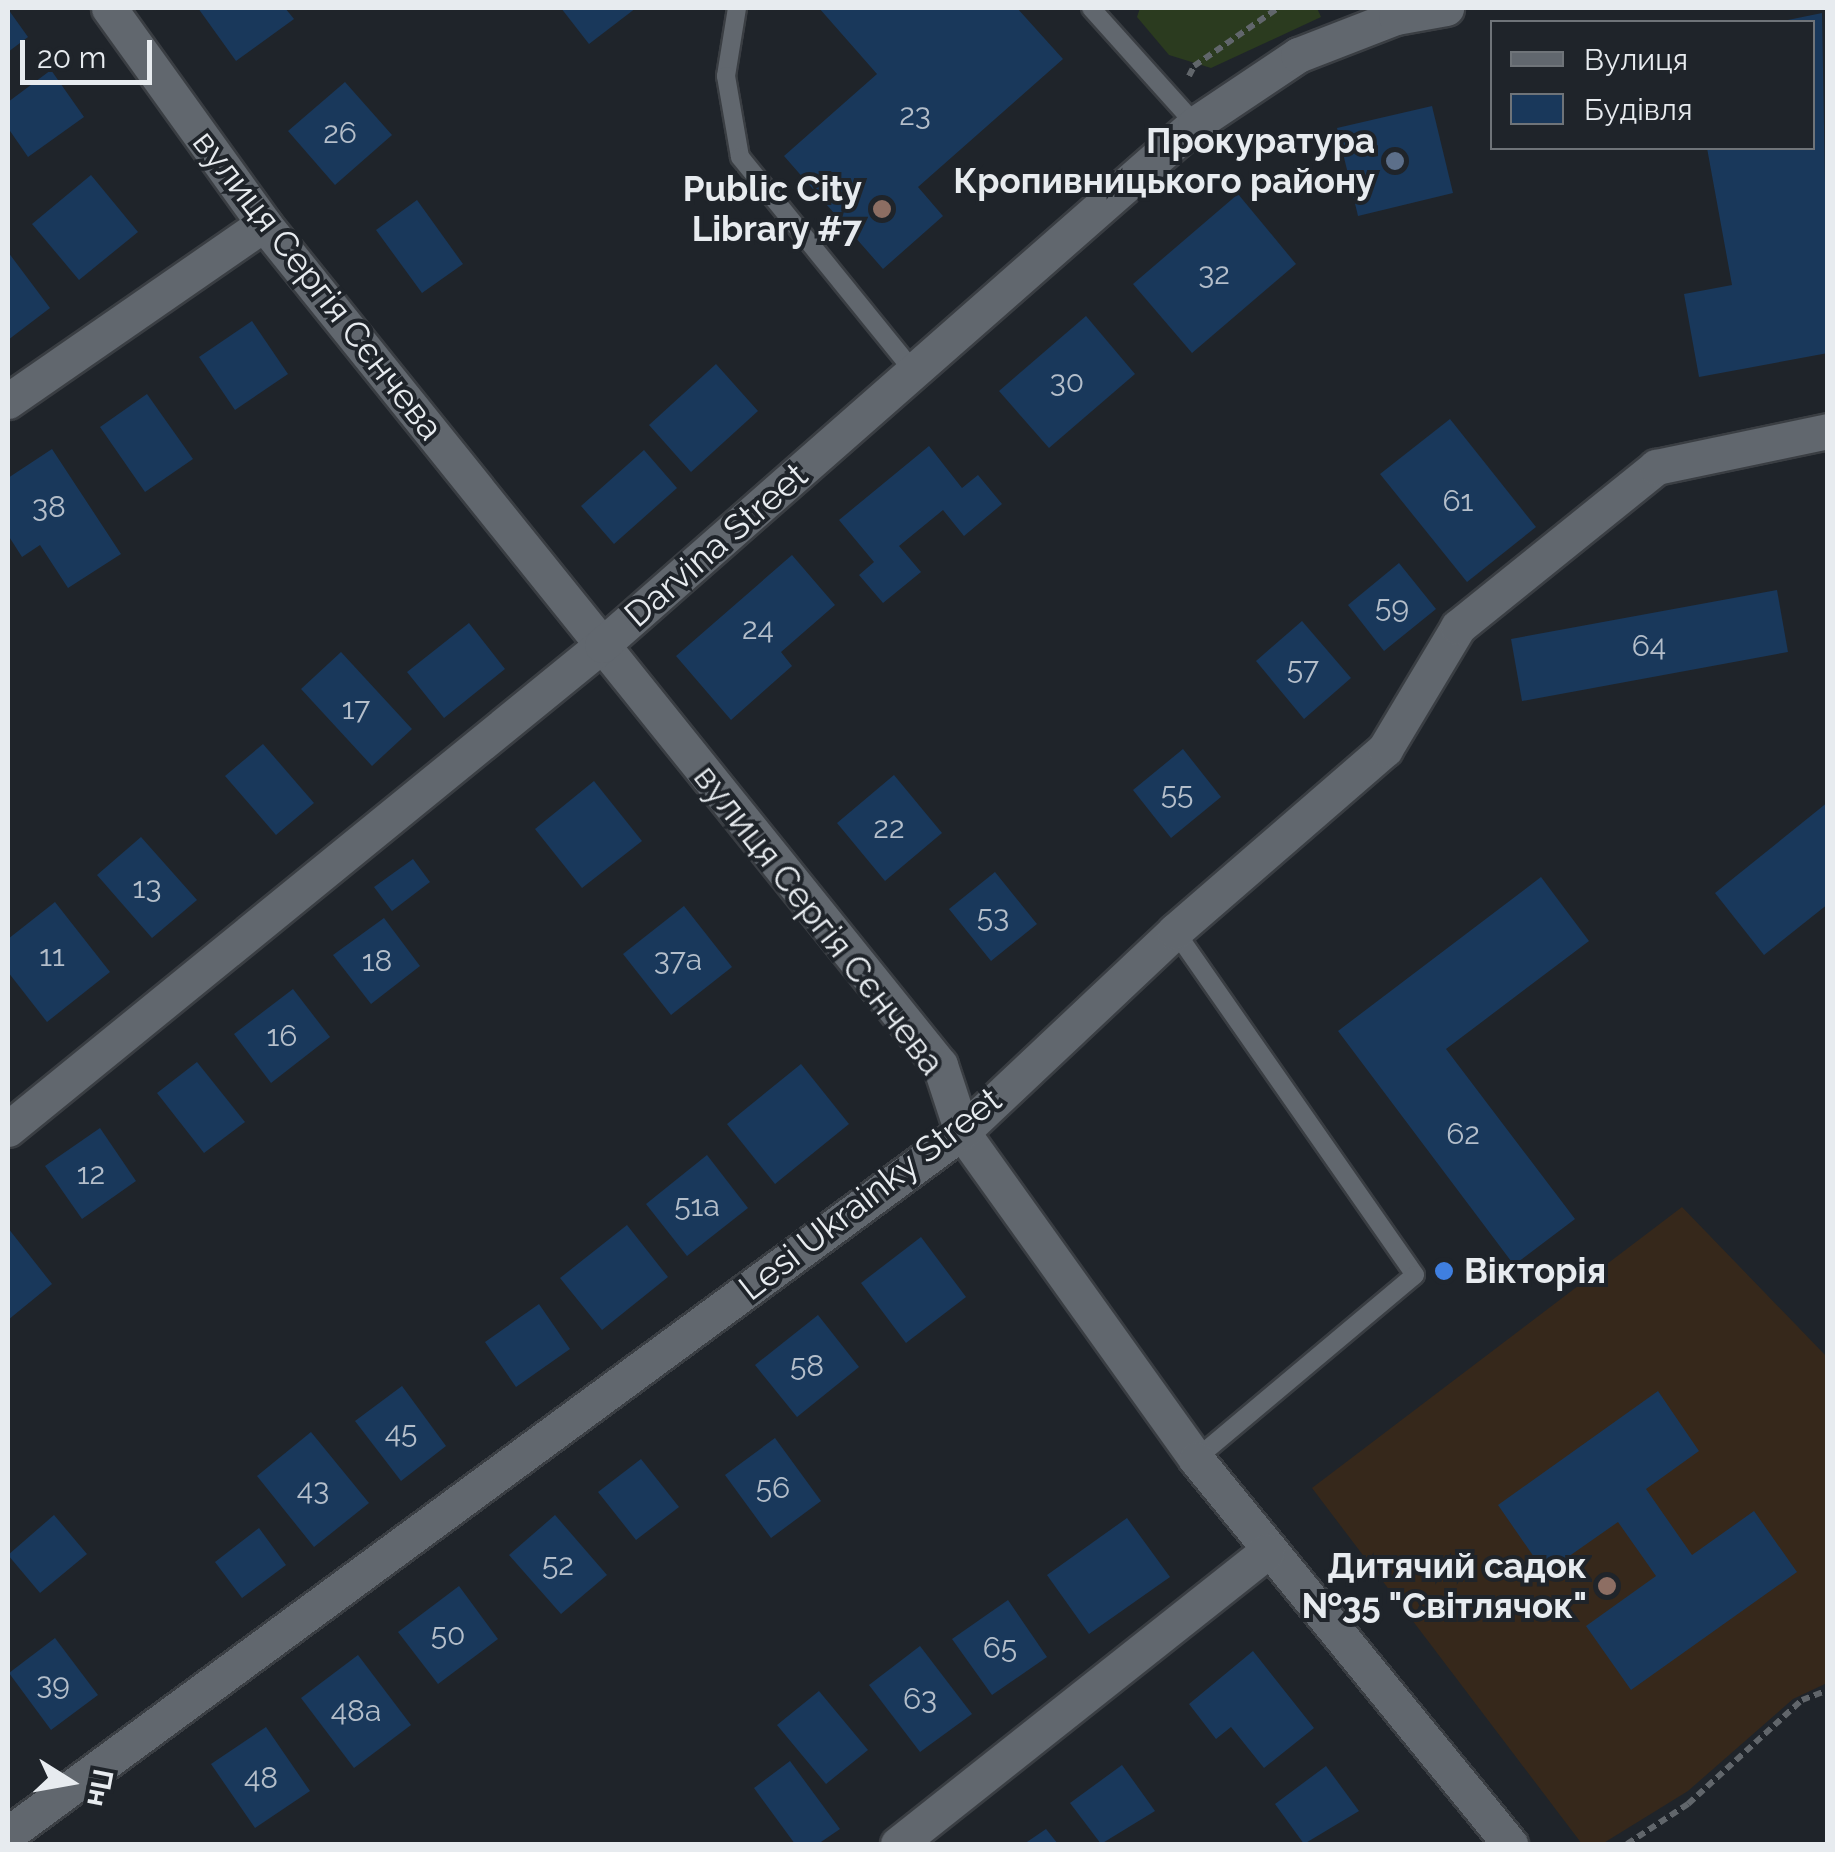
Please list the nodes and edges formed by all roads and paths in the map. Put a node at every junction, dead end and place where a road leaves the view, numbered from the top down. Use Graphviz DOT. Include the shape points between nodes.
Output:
graph roads {
  1 [pos="108,8"];
  2 [pos="737,8"];
  3 [pos="1091,8"];
  4 [pos="1278,8"];
  5 [pos="1446,8"];
  6 [pos="1187,114"];
  7 [pos="264,224"];
  8 [pos="913,371"];
  9 [pos="8,401"];
  10 [pos="1828,431"];
  11 [pos="602,645"];
  12 [pos="1174,932"];
  13 [pos="8,1130"];
  14 [pos="962,1132"];
  15 [pos="1196,1459"];
  16 [pos="1267,1552"];
  17 [pos="1828,1690"];
  18 [pos="8,1834"];
  19 [pos="898,1844"];
  20 [pos="1510,1844"];
  21 [pos="1627,1844"];
  1 -- 7 [label="street, вулиця Сергія Сєнчева"];
  2 -- 8 [label="lane" via="726,76 740,157"];
  3 -- 6 [label="lane"];
  4 -- 6 [label="path" via="1194,66"];
  5 -- 6 [label="street, Darvina Street" via="1396,16 1298,55"];
  6 -- 8 [label="street, Darvina Street"];
  7 -- 9 [label="street"];
  7 -- 11 [label="street, вулиця Сергія Сєнчева"];
  8 -- 11 [label="street, Darvina Street"];
  10 -- 12 [label="street, Lesi Ukrainky Street" via="1656,467 1458,627 1385,750"];
  11 -- 13 [label="street, Darvina Street"];
  11 -- 14 [label="street, вулиця Сергія Сєнчева" via="940,1065"];
  12 -- 14 [label="street, Lesi Ukrainky Street"];
  12 -- 15 [label="lane" via="1415,1276"];
  14 -- 15 [label="street, вулиця Сергія Сєнчева"];
  14 -- 18 [label="street, Lesi Ukrainky Street"];
  15 -- 16 [label="street, вулиця Сергія Сєнчева"];
  16 -- 19 [label="street"];
  16 -- 20 [label="street, вулиця Сергія Сєнчева"];
  17 -- 21 [label="path" via="1802,1700 1688,1804"];
}
